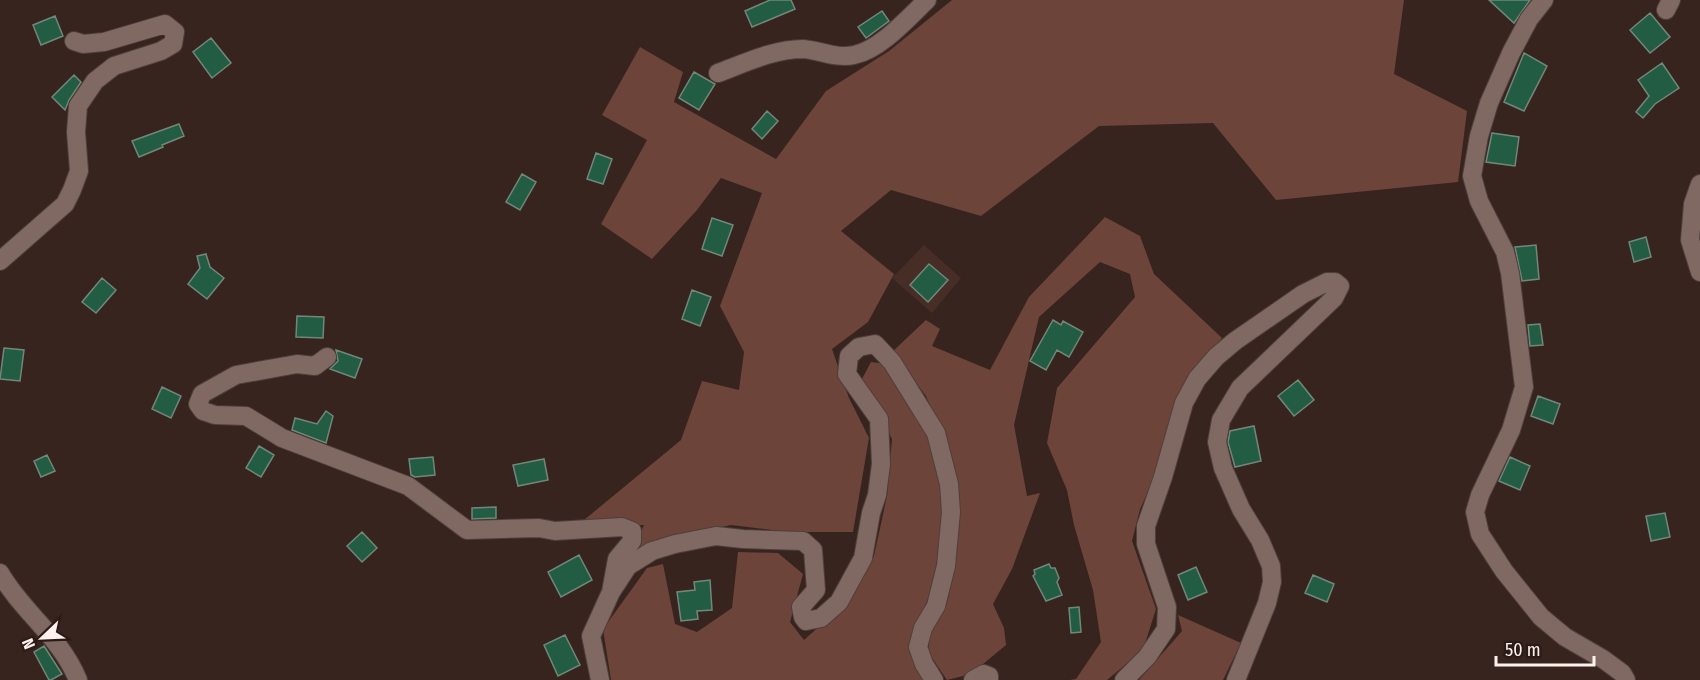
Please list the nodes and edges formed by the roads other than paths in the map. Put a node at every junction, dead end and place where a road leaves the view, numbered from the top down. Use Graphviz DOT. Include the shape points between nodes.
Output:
graph roads {
  1 [pos="927,0"];
  2 [pos="1544,0"];
  3 [pos="74,41"];
  4 [pos="718,73"];
  5 [pos="1700,184"];
  6 [pos="0,261"];
  7 [pos="1700,272"];
  8 [pos="327,357"];
  9 [pos="0,573"];
  10 [pos="611,591"];
  11 [pos="78,680"];
  12 [pos="600,680"];
  13 [pos="934,680"];
  14 [pos="973,680"];
  15 [pos="989,680"];
  16 [pos="1124,680"];
  17 [pos="1236,680"];
  18 [pos="1626,680"];
  1 -- 4 [label="street" via="878,44 855,55 839,57 802,49 775,53"];
  2 -- 18 [label="street" via="1529,19 1489,103 1472,176 1479,201 1505,252 1524,387 1474,512 1480,534 1504,572 1542,617 1622,673"];
  3 -- 6 [label="street" via="104,42 165,24 176,32 172,44 161,51 114,66 95,81 78,106 79,171 72,190 64,204"];
  5 -- 7 [label="street" via="1693,204 1690,240"];
  8 -- 10 [label="street" via="315,366 297,364 236,375 202,394 198,404 203,411 215,415 246,416 282,438 408,486 467,530 622,527 632,531 632,541 617,560"];
  9 -- 11 [label="street" via="58,643"];
  10 -- 12 [label="street" via="591,636"];
  10 -- 13 [label="street" via="628,566 652,551 716,536 802,541 813,550 816,590 801,607 803,617 806,621 821,618 839,602 862,558 880,464 879,419 847,374 849,356 859,347 875,344 892,362 936,433 949,484 951,512 946,566 936,606 923,628 918,647"];
  14 -- 15 [label="street" via="984,674"];
  16 -- 17 [label="street" via="1147,657 1166,629 1167,607 1146,544 1146,526 1184,403 1197,379 1235,341 1303,294 1335,282 1340,286 1334,298 1240,388 1221,420 1217,442 1223,468 1260,540 1272,582"];
}
